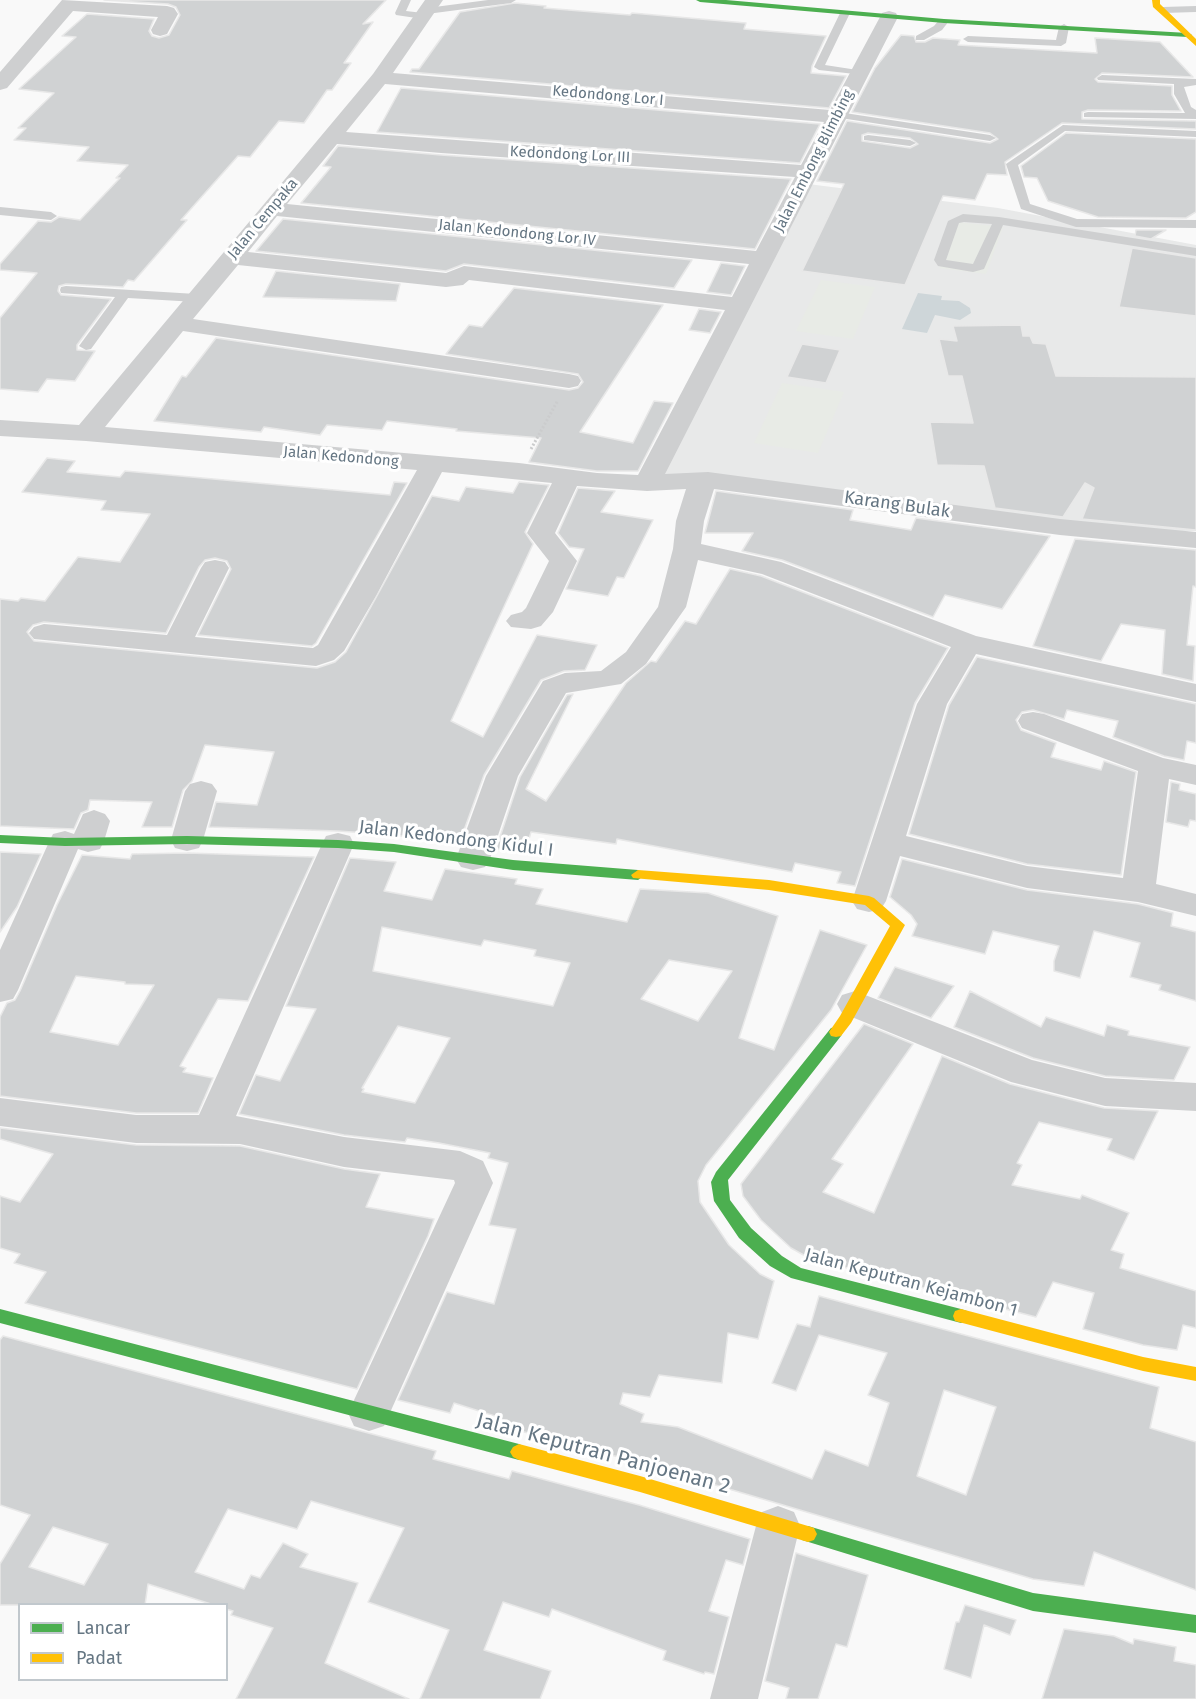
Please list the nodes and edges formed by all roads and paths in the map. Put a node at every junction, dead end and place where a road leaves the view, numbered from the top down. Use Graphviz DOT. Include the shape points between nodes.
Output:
graph roads {
  1 [pos="406,0"];
  2 [pos="511,0"];
  3 [pos="699,0"];
  4 [pos="70,3"];
  5 [pos="428,9"];
  6 [pos="1159,9"];
  7 [pos="1196,9"];
  8 [pos="845,14"];
  9 [pos="889,17"];
  10 [pos="1114,18"];
  11 [pos="944,21"];
  12 [pos="1196,22"];
  13 [pos="1064,27"];
  14 [pos="160,30"];
  15 [pos="1102,30"];
  16 [pos="920,38"];
  17 [pos="968,39"];
  18 [pos="1192,40"];
  19 [pos="860,73"];
  20 [pos="380,78"];
  21 [pos="1102,78"];
  22 [pos="1192,82"];
  23 [pos="0,84"];
  24 [pos="1088,115"];
  25 [pos="837,116"];
  26 [pos="1196,116"];
  27 [pos="891,124"];
  28 [pos="1196,134"];
  29 [pos="331,137"];
  30 [pos="868,138"];
  31 [pos="990,138"];
  32 [pos="882,139"];
  33 [pos="910,143"];
  34 [pos="808,172"];
  35 [pos="270,208"];
  36 [pos="0,211"];
  37 [pos="51,216"];
  38 [pos="999,221"];
  39 [pos="1196,224"];
  40 [pos="491,230"];
  41 [pos="1196,252"];
  42 [pos="231,257"];
  43 [pos="763,259"];
  44 [pos="464,273"];
  45 [pos="66,290"];
  46 [pos="124,294"];
  47 [pos="196,298"];
  48 [pos="741,305"];
  49 [pos="175,323"];
  50 [pos="86,346"];
  51 [pos="569,381"];
  52 [pos="0,428"];
  53 [pos="86,433"];
  54 [pos="433,465"];
  55 [pos="519,471"];
  56 [pos="568,477"];
  57 [pos="597,481"];
  58 [pos="691,481"];
  59 [pos="647,483"];
  60 [pos="1196,540"];
  61 [pos="687,549"];
  62 [pos="215,568"];
  63 [pos="520,621"];
  64 [pos="45,633"];
  65 [pos="177,644"];
  66 [pos="968,644"];
  67 [pos="1196,693"];
  68 [pos="1032,721"];
  69 [pos="1155,766"];
  70 [pos="1196,775"];
  71 [pos="201,791"];
  72 [pos="82,835"];
  73 [pos="0,839"];
  74 [pos="187,840"];
  75 [pos="888,842"];
  76 [pos="338,844"];
  77 [pos="473,859"];
  78 [pos="1138,891"];
  79 [pos="869,901"];
  80 [pos="1196,905"];
  81 [pos="0,990"];
  82 [pos="855,1004"];
  83 [pos="1196,1098"];
  84 [pos="0,1112"];
  85 [pos="211,1130"];
  86 [pos="0,1316"];
  87 [pos="1196,1374"];
  88 [pos="369,1413"];
  89 [pos="778,1526"];
  90 [pos="1196,1624"];
  91 [pos="734,1699"];
  1 -- 5 [label="lane" via="400,14"];
  2 -- 5 [label="lane"];
  3 -- 8 [label="street"];
  4 -- 14 [label="street" via="167,12"];
  4 -- 23 [label="street"];
  5 -- 20 [label="street, Jalan Cempaka"];
  6 -- 7 [label="lane"];
  6 -- 12 [label="lane"];
  6 -- 18 [label="street"];
  8 -- 9 [label="street"];
  8 -- 19 [label="lane" via="819,67"];
  9 -- 11 [label="street"];
  9 -- 19 [label="street, Jalan Embong Blimbing"];
  10 -- 15 [label="street" via="1119,24"];
  11 -- 13 [label="street"];
  11 -- 16 [label="lane"];
  13 -- 15 [label="street"];
  13 -- 17 [label="lane" via="1061,44"];
  15 -- 18 [label="street"];
  19 -- 25 [label="street, Jalan Embong Blimbing"];
  20 -- 25 [label="street, Kedondong Lor I"];
  20 -- 29 [label="street, Jalan Cempaka"];
  21 -- 22 [label="lane"];
  22 -- 26 [label="lane" via="1178,87 1187,109"];
  24 -- 26 [label="lane"];
  25 -- 27 [label="lane"];
  25 -- 34 [label="street, Jalan Embong Blimbing"];
  27 -- 31 [label="lane"];
  27 -- 32 [label="lane"];
  28 -- 39 [label="lane" via="1063,128 1012,164 1025,206 1076,224"];
  29 -- 34 [label="street, Kedondong Lor III"];
  29 -- 35 [label="street, Jalan Cempaka"];
  30 -- 32 [label="lane"];
  32 -- 33 [label="lane"];
  34 -- 43 [label="street, Jalan Embong Blimbing"];
  35 -- 40 [label="street, Jalan Kedondong Lor IV"];
  35 -- 42 [label="street, Jalan Cempaka"];
  36 -- 37 [label="lane"];
  38 -- 38 [label="lane" via="978,268 940,260 954,220"];
  38 -- 41 [label="lane"];
  40 -- 43 [label="street, Jalan Kedondong Lor IV"];
  40 -- 44 [label="street"];
  42 -- 44 [label="street" via="447,280 455,280"];
  42 -- 47 [label="street, Jalan Cempaka"];
  43 -- 48 [label="street, Jalan Embong Blimbing"];
  44 -- 48 [label="street"];
  45 -- 46 [label="lane"];
  46 -- 47 [label="lane"];
  46 -- 50 [label="lane"];
  47 -- 49 [label="street, Jalan Cempaka"];
  48 -- 59 [label="street, Jalan Embong Blimbing"];
  49 -- 51 [label="street"];
  49 -- 53 [label="street, Jalan Cempaka"];
  51 -- 55 [label="path"];
  52 -- 53 [label="street, Jalan Kedondong"];
  53 -- 54 [label="street, Jalan Kedondong"];
  54 -- 55 [label="street, Jalan Kedondong"];
  54 -- 65 [label="street" via="329,651 316,657"];
  55 -- 56 [label="street, Jalan Kedondong"];
  56 -- 57 [label="street, Jalan Kedondong"];
  56 -- 63 [label="street" via="541,533 563,561 539,612 531,620"];
  57 -- 59 [label="street, Karang Bulak"];
  58 -- 59 [label="street, Karang Bulak"];
  58 -- 60 [label="street, Karang Bulak"];
  58 -- 61 [label="street" via="701,486 690,521"];
  61 -- 66 [label="street" via="771,568"];
  61 -- 77 [label="street" via="672,607 636,658 610,678 565,682 554,687 502,776"];
  62 -- 65 [label="street"];
  64 -- 65 [label="street"];
  66 -- 67 [label="street"];
  66 -- 75 [label="street" via="932,705"];
  68 -- 69 [label="street"];
  69 -- 70 [label="street"];
  69 -- 78 [label="street"];
  71 -- 74 [label="street"];
  72 -- 73 [label="street, Jalan Kedondong Kidul I"];
  72 -- 74 [label="street, Jalan Kedondong Kidul I"];
  72 -- 81 [label="street"];
  74 -- 76 [label="street, Jalan Kedondong Kidul I"];
  75 -- 78 [label="street" via="1027,877"];
  75 -- 79 [label="street"];
  76 -- 77 [label="street, Jalan Kedondong Kidul I"];
  76 -- 85 [label="street"];
  77 -- 79 [label="street, Jalan Kedondong Kidul I" via="769,885"];
  78 -- 80 [label="street"];
  79 -- 82 [label="street, Jalan Keputran Kejambon 1" via="894,932"];
  82 -- 83 [label="street" via="1024,1072 1106,1092"];
  82 -- 87 [label="street, Jalan Keputran Kejambon 1" via="719,1182 723,1201 745,1233 776,1261 797,1273 1143,1364"];
  84 -- 85 [label="street" via="136,1129"];
  85 -- 88 [label="street" via="240,1130 344,1152 460,1166 469,1171 474,1183"];
  86 -- 88 [label="street, Jalan Keputran Panjoenan 2"];
  88 -- 89 [label="street, Jalan Keputran Panjoenan 2" via="640,1484"];
  89 -- 90 [label="street, Jalan Keputran Panjoenan 2" via="1033,1602"];
  89 -- 91 [label="street"];
}
